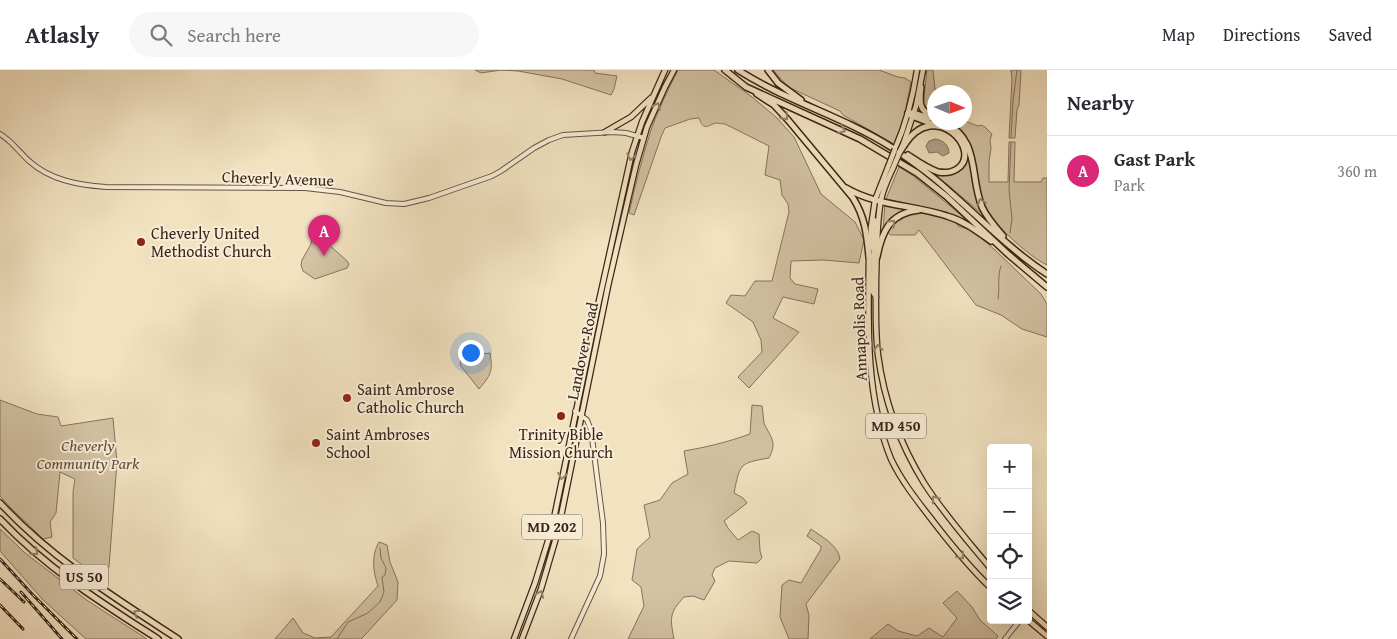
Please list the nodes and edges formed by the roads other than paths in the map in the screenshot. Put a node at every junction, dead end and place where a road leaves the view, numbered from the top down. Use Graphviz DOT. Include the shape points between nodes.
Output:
graph roads {
  1 [pos="664,70"];
  2 [pos="724,70"];
  3 [pos="738,70"];
  4 [pos="768,70"];
  5 [pos="917,70"];
  6 [pos="924,70"];
  7 [pos="672,72"];
  8 [pos="746,87"];
  9 [pos="921,87"];
  10 [pos="653,95"];
  11 [pos="821,112"];
  12 [pos="911,114"];
  13 [pos="927,114"];
  14 [pos="927,117"];
  15 [pos="927,121"];
  16 [pos="927,126"];
  17 [pos="947,130"];
  18 [pos="956,130"];
  19 [pos="605,132"];
  20 [pos="0,134"];
  21 [pos="637,136"];
  22 [pos="644,138"];
  23 [pos="903,141"];
  24 [pos="891,147"];
  25 [pos="899,153"];
  26 [pos="890,167"];
  27 [pos="839,183"];
  28 [pos="878,200"];
  29 [pos="874,208"];
  30 [pos="927,211"];
  31 [pos="1021,254"];
  32 [pos="1009,255"];
  33 [pos="869,257"];
  34 [pos="877,257"];
  35 [pos="1047,274"];
  36 [pos="1047,287"];
  37 [pos="876,298"];
  38 [pos="575,411"];
  39 [pos="582,415"];
  40 [pos="0,503"];
  41 [pos="0,519"];
  42 [pos="987,564"];
  43 [pos="987,584"];
  44 [pos="1032,613"];
  45 [pos="1032,623"];
  46 [pos="1017,624"];
  47 [pos="1047,626"];
  48 [pos="1047,636"];
  49 [pos="157,639"];
  50 [pos="178,639"];
  51 [pos="514,639"];
  52 [pos="522,639"];
  53 [pos="571,639"];
  54 [pos="1005,639"];
  1 -- 7 [label="main road"];
  1 -- 10 [label="main road, Landover Road / MD 202"];
  2 -- 8 [label="highway"];
  3 -- 11 [label="highway"];
  4 -- 11 [label="highway" via="786,90"];
  5 -- 12 [label="main road, Annapolis Road / MD 450"];
  6 -- 9 [label="main road, Annapolis Road / MD 450"];
  22 -- 7 [label="main road, Landover Road / MD 202, one-way"];
  8 -- 27 [label="highway, one-way" via="780,111"];
  8 -- 32 [label="highway, one-way" via="858,138 917,173"];
  9 -- 12 [label="main road, Annapolis Road / MD 450"];
  9 -- 13 [label="highway" via="921,108"];
  10 -- 19 [label="main road" via="631,117"];
  10 -- 21 [label="main road, Landover Road / MD 202"];
  11 -- 24 [label="highway"];
  12 -- 14 [label="highway"];
  12 -- 15 [label="highway"];
  12 -- 23 [label="main road, Annapolis Road / MD 450"];
  16 -- 23 [label="highway"];
  17 -- 24 [label="highway" via="964,149 964,160 952,172 932,170"];
  31 -- 18 [label="highway, one-way" via="985,213 969,148"];
  19 -- 20 [label="street, Cheverly Avenue" via="557,137 492,176 404,204 305,188 81,184 43,172"];
  19 -- 21 [label="street, Cheverly Avenue"];
  21 -- 22 [label="street, Cheverly Avenue"];
  21 -- 38 [label="main road, Landover Road / MD 202, one-way"];
  22 -- 39 [label="main road, Landover Road / MD 202" via="613,260"];
  23 -- 25 [label="highway, bridge"];
  23 -- 26 [label="main road, Annapolis Road / MD 450, bridge"];
  24 -- 31 [label="highway" via="936,180"];
  25 -- 26 [label="main road, Annapolis Road / MD 450, bridge"];
  26 -- 28 [label="main road, Annapolis Road / MD 450"];
  27 -- 28 [label="highway" via="860,196"];
  27 -- 33 [label="highway" via="862,215"];
  28 -- 29 [label="main road, Annapolis Road / MD 450"];
  28 -- 30 [label="highway"];
  28 -- 34 [label="main road, Annapolis Road / MD 450"];
  29 -- 33 [label="main road, Annapolis Road / MD 450"];
  29 -- 37 [label="main road" via="873,292"];
  30 -- 32 [label="highway" via="965,224"];
  34 -- 30 [label="highway, one-way" via="882,235 892,221 908,212"];
  31 -- 35 [label="highway"];
  32 -- 36 [label="highway"];
  33 -- 43 [label="main road, Annapolis Road / MD 450, one-way" via="870,357 877,412 889,451 913,496"];
  34 -- 37 [label="main road, Annapolis Road / MD 450"];
  42 -- 37 [label="main road, Annapolis Road / MD 450, one-way" via="930,493 899,433 881,371 876,336"];
  38 -- 39 [label="street"];
  38 -- 51 [label="main road, Landover Road / MD 202, one-way" via="546,549"];
  52 -- 39 [label="main road, Landover Road / MD 202, one-way" via="555,547"];
  39 -- 53 [label="street" via="591,430 604,554 600,576"];
  50 -- 40 [label="highway, US 50, one-way" via="76,571"];
  41 -- 49 [label="highway, US 50, one-way" via="64,576"];
  44 -- 47 [label="main road"];
  45 -- 48 [label="main road"];
  46 -- 54 [label="street"];
}
